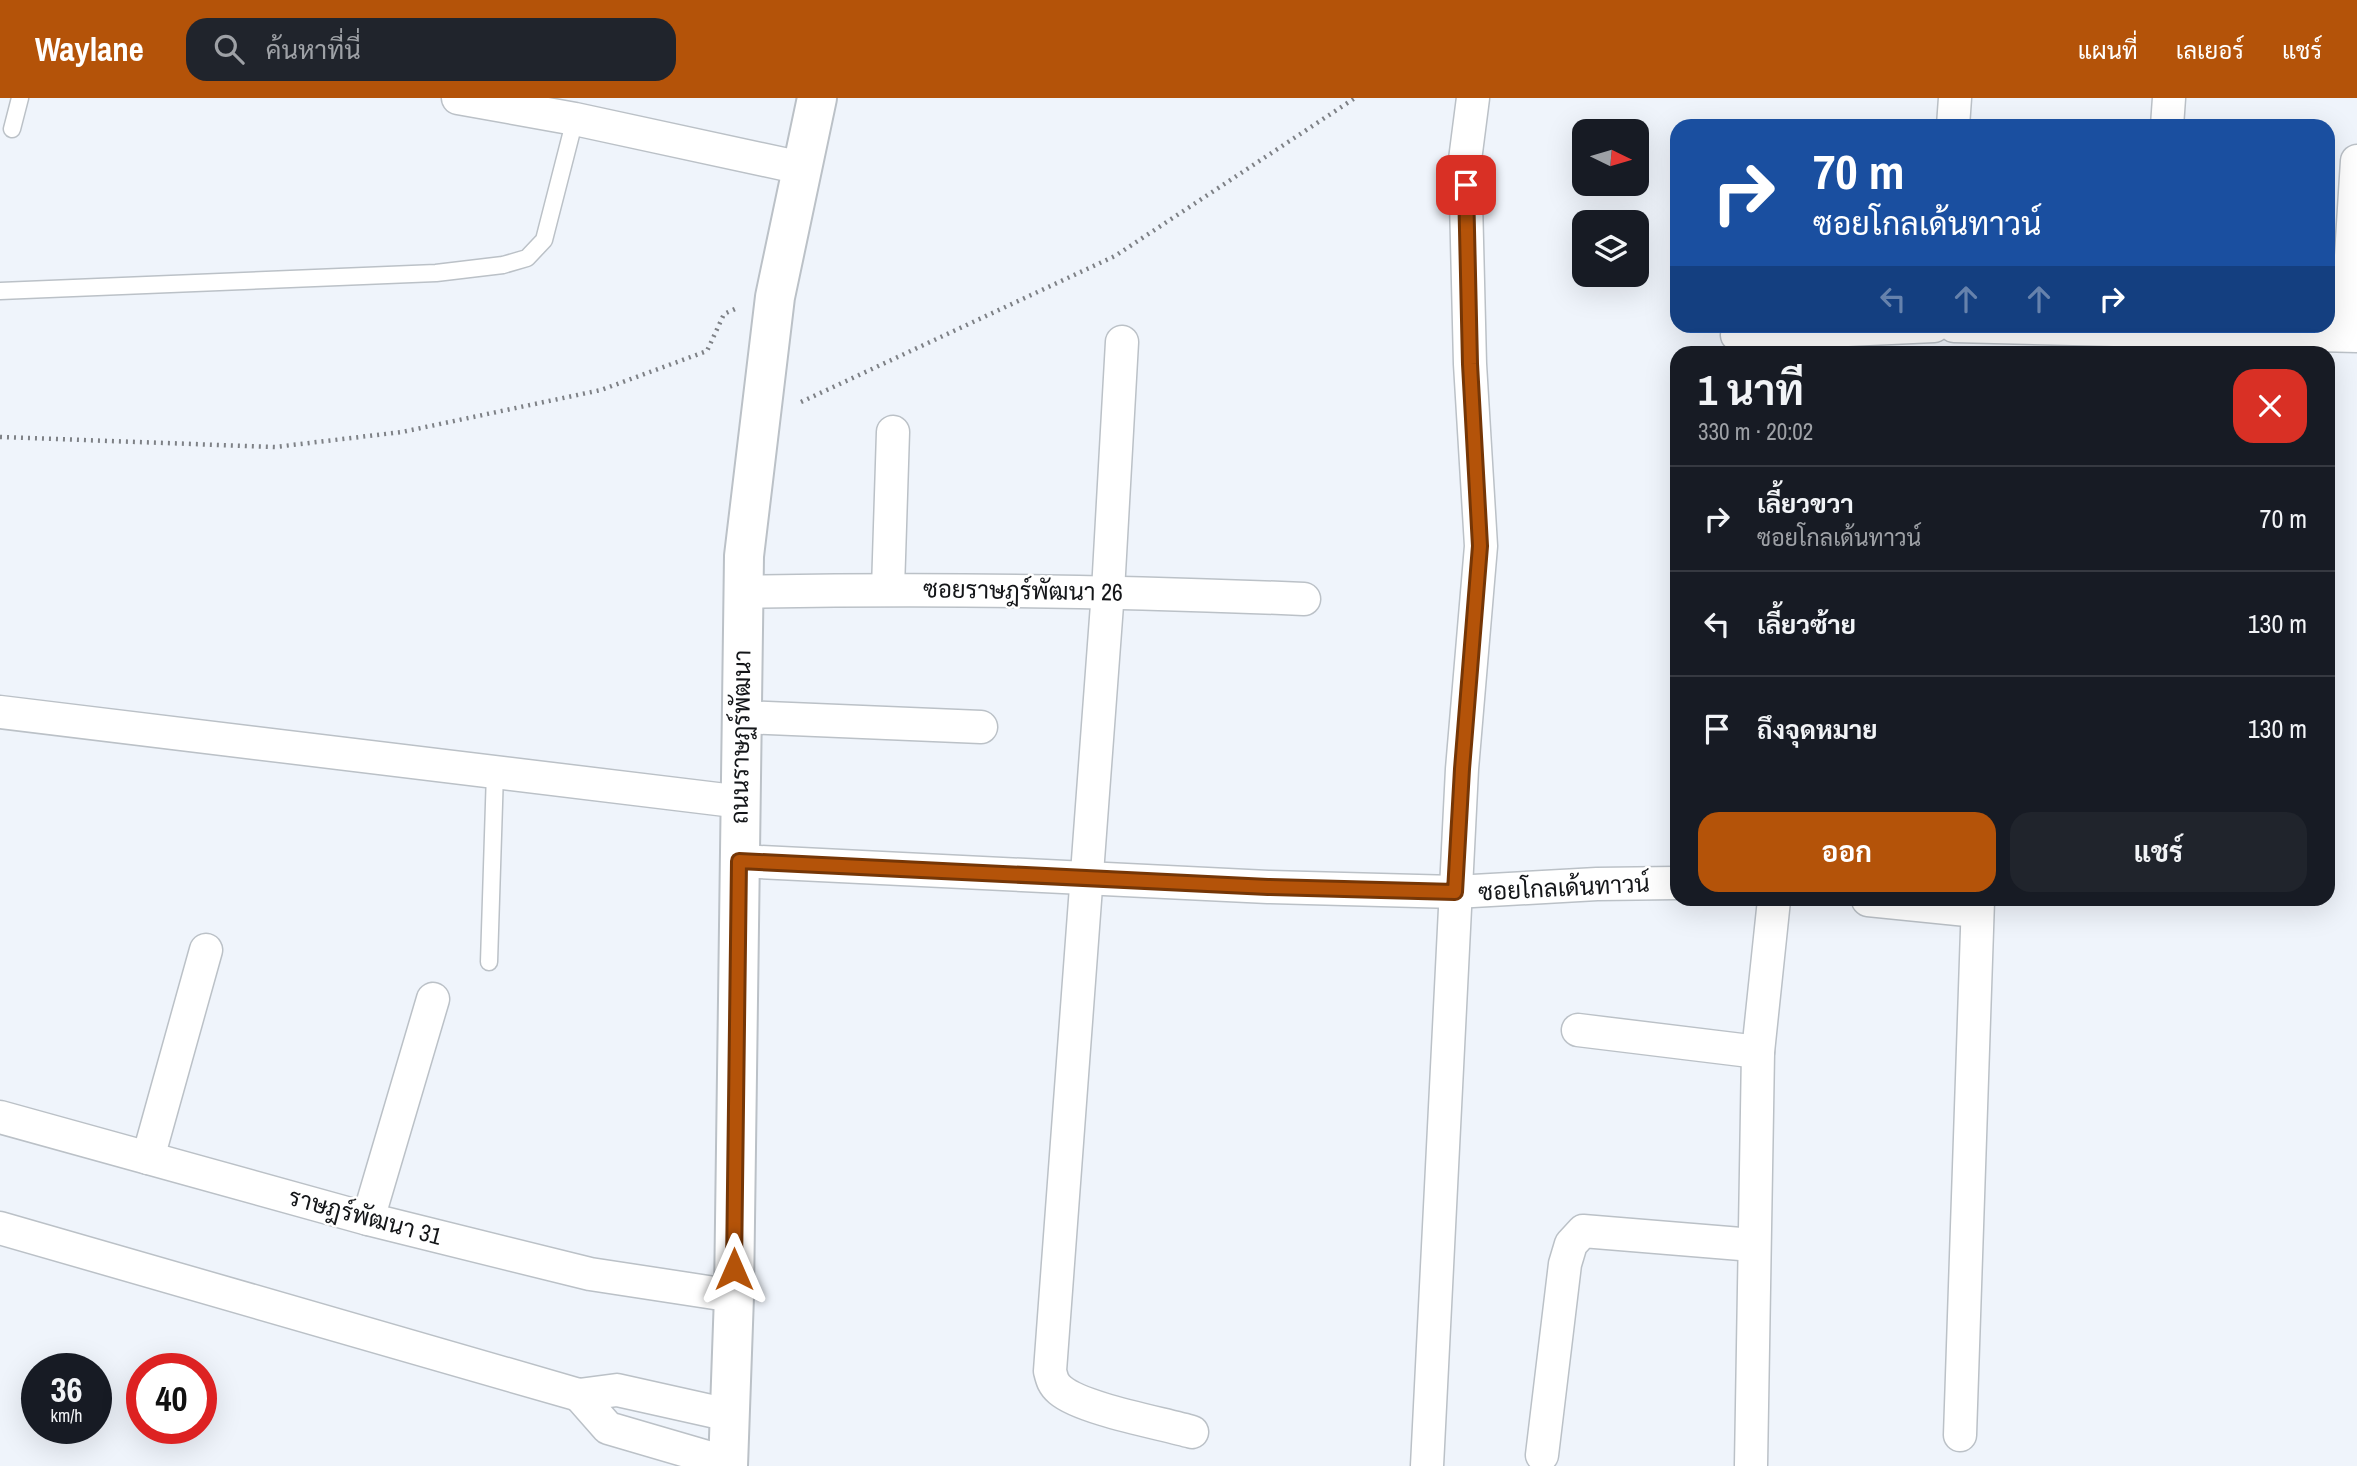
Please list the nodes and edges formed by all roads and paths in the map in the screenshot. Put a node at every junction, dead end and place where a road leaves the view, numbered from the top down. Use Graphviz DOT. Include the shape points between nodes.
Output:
graph roads {
  1 [pos="20,98"];
  2 [pos="458,98"];
  3 [pos="817,98"];
  4 [pos="1355,98"];
  5 [pos="1473,98"];
  6 [pos="1955,98"];
  7 [pos="2169,98"];
  8 [pos="575,119"];
  9 [pos="1954,119"];
  10 [pos="2168,119"];
  11 [pos="12,129"];
  12 [pos="2357,161"];
  13 [pos="802,168"];
  14 [pos="0,291"];
  15 [pos="724,314"];
  16 [pos="1819,333"];
  17 [pos="2294,333"];
  18 [pos="2351,335"];
  19 [pos="1737,338"];
  20 [pos="1122,342"];
  21 [pos="801,402"];
  22 [pos="892,432"];
  23 [pos="0,437"];
  24 [pos="888,589"];
  25 [pos="1108,591"];
  26 [pos="743,592"];
  27 [pos="1304,599"];
  28 [pos="0,712"];
  29 [pos="742,717"];
  30 [pos="981,727"];
  31 [pos="495,772"];
  32 [pos="742,802"];
  33 [pos="739,861"];
  34 [pos="1086,878"];
  35 [pos="1670,883"];
  36 [pos="1455,892"];
  37 [pos="1773,906"];
  38 [pos="1978,906"];
  39 [pos="206,950"];
  40 [pos="489,962"];
  41 [pos="433,999"];
  42 [pos="1578,1030"];
  43 [pos="1758,1052"];
  44 [pos="0,1118"];
  45 [pos="148,1158"];
  46 [pos="368,1219"];
  47 [pos="0,1228"];
  48 [pos="1753,1245"];
  49 [pos="734,1296"];
  50 [pos="579,1395"];
  51 [pos="729,1415"];
  52 [pos="1192,1432"];
  53 [pos="1961,1435"];
  54 [pos="1542,1455"];
  55 [pos="728,1464"];
  56 [pos="1751,1465"];
  57 [pos="1427,1466"];
  1 -- 11 [label="lane"];
  2 -- 8 [label="street"];
  3 -- 13 [label="street, ถนนราษฏร์พัฒนา"];
  4 -- 21 [label="path" via="1115,256"];
  5 -- 36 [label="street" via="1465,160 1480,546"];
  6 -- 9 [label="street"];
  7 -- 10 [label="street"];
  8 -- 13 [label="street"];
  8 -- 14 [label="lane" via="544,240 527,258 515,262 436,273"];
  12 -- 18 [label="street"];
  13 -- 26 [label="street, ถนนราษฏร์พัฒนา" via="775,298"];
  15 -- 23 [label="path" via="708,351 601,390 402,432 275,447"];
  16 -- 19 [label="street"];
  17 -- 18 [label="street"];
  20 -- 25 [label="street"];
  22 -- 24 [label="street"];
  24 -- 25 [label="street, ซอยราษฎร์พัฒนา 26"];
  24 -- 26 [label="street, ซอยราษฎร์พัฒนา 26"];
  25 -- 27 [label="street, ซอยราษฎร์พัฒนา 26"];
  25 -- 34 [label="street"];
  26 -- 29 [label="street, ถนนราษฏร์พัฒนา"];
  28 -- 31 [label="street"];
  29 -- 30 [label="street"];
  29 -- 32 [label="street, ถนนราษฏร์พัฒนา"];
  31 -- 32 [label="street"];
  31 -- 40 [label="lane"];
  32 -- 33 [label="street, ถนนราษฏร์พัฒนา"];
  33 -- 34 [label="street, ซอยโกลเด้นทาวน์"];
  33 -- 49 [label="street, ถนนราษฏร์พัฒนา"];
  34 -- 36 [label="street, ซอยโกลเด้นทาวน์"];
  34 -- 52 [label="street" via="1050,1371 1062,1392 1081,1401"];
  35 -- 36 [label="street, ซอยโกลเด้นทาวน์"];
  36 -- 57 [label="street"];
  37 -- 43 [label="street"];
  38 -- 53 [label="street"];
  39 -- 45 [label="street"];
  41 -- 46 [label="street"];
  42 -- 43 [label="street"];
  43 -- 48 [label="street"];
  44 -- 45 [label="street, ราษฎร์พัฒนา 31"];
  45 -- 46 [label="street, ราษฎร์พัฒนา 31"];
  46 -- 49 [label="street, ราษฎร์พัฒนา 31" via="590,1274"];
  47 -- 50 [label="street"];
  48 -- 54 [label="street" via="1583,1231 1571,1244 1565,1264"];
  48 -- 56 [label="street"];
  49 -- 51 [label="street, ถนนราษฏร์พัฒนา"];
  50 -- 51 [label="street" via="617,1390"];
  50 -- 55 [label="street" via="608,1427"];
  51 -- 55 [label="street, ถนนราษฏร์พัฒนา"];
}
